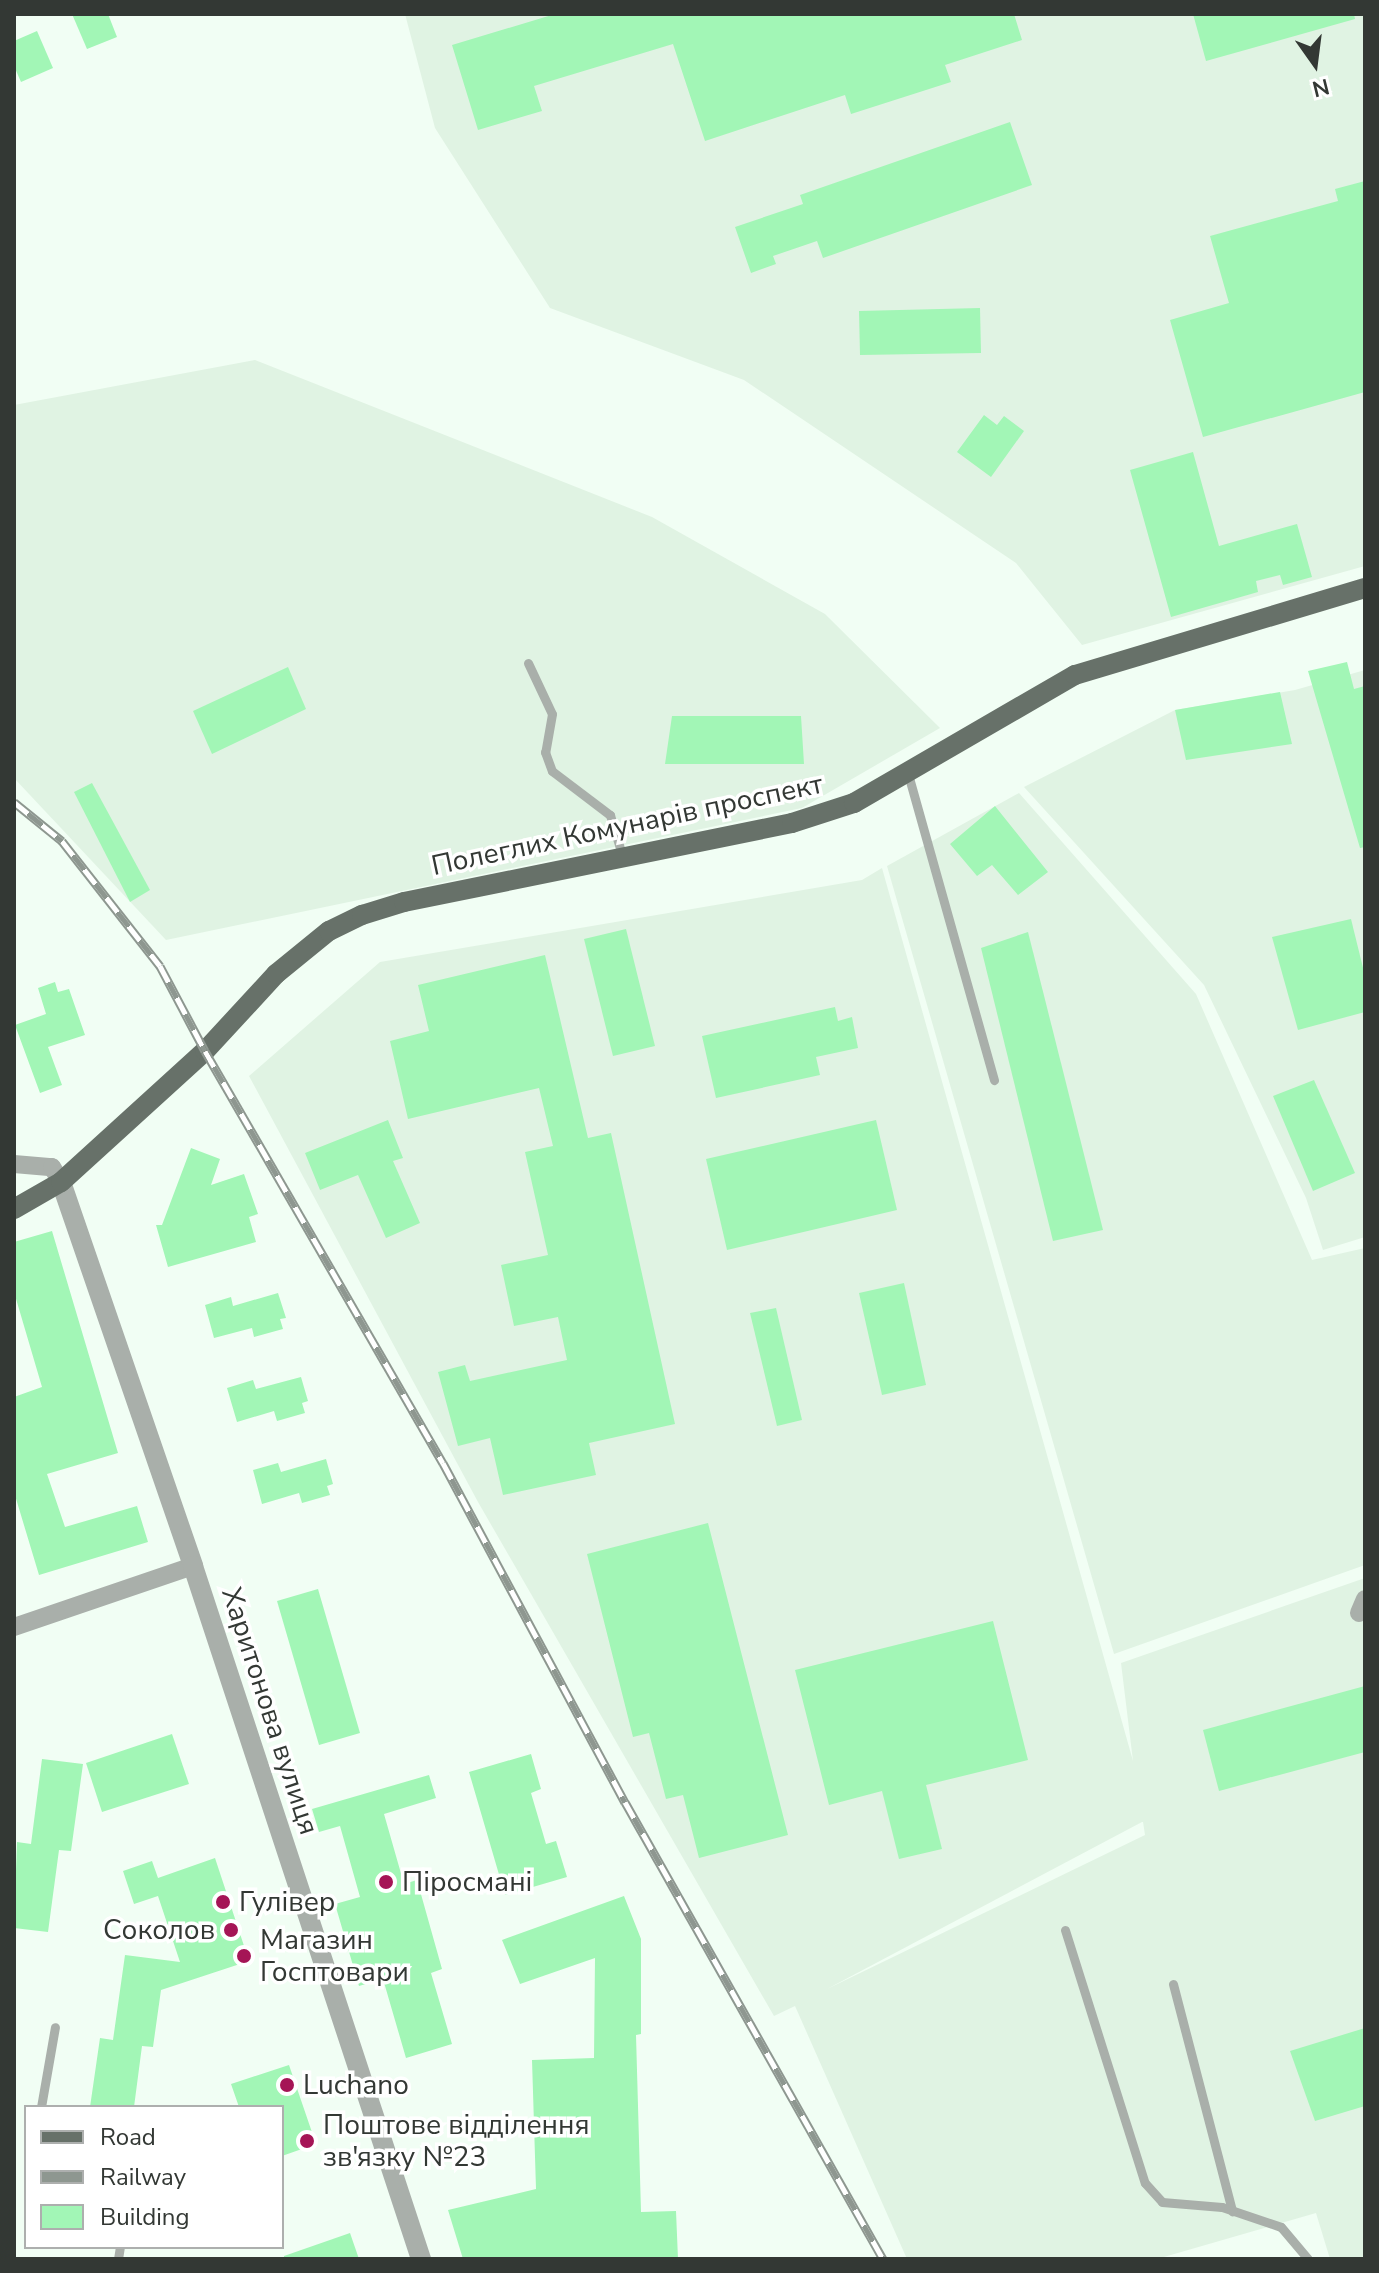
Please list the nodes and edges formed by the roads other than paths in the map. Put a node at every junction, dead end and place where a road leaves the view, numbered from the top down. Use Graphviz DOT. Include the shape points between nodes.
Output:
graph roads {
  1 [pos="1365,588"];
  2 [pos="528,663"];
  3 [pos="907,770"];
  4 [pos="623,858"];
  5 [pos="994,1080"];
  6 [pos="14,1164"];
  7 [pos="61,1182"];
  8 [pos="14,1209"];
  9 [pos="193,1566"];
  10 [pos="14,1627"];
  11 [pos="1065,1930"];
  12 [pos="1173,1984"];
  13 [pos="55,2027"];
  14 [pos="41,2105"];
  15 [pos="1232,2211"];
  16 [pos="421,2259"];
  17 [pos="1308,2259"];
  1 -- 3 [label="main road, Полеглих Комунарів проспект" via="1075,675"];
  2 -- 4 [label="lane" via="552,714 545,752 552,771 610,815"];
  3 -- 4 [label="main road, Полеглих Комунарів проспект" via="854,803 792,823"];
  3 -- 5 [label="lane"];
  4 -- 7 [label="main road, Полеглих Комунарів проспект" via="404,902 329,931 276,974 205,1051"];
  6 -- 7 [label="street" via="52,1167"];
  7 -- 8 [label="main road, Полеглих Комунарів проспект"];
  7 -- 9 [label="street, Харитонова вулиця"];
  9 -- 10 [label="street"];
  9 -- 16 [label="street, Харитонова вулиця"];
  11 -- 15 [label="lane" via="1145,2183 1162,2202"];
  12 -- 15 [label="lane"];
  13 -- 14 [label="lane"];
  15 -- 17 [label="lane" via="1281,2227"];
}
